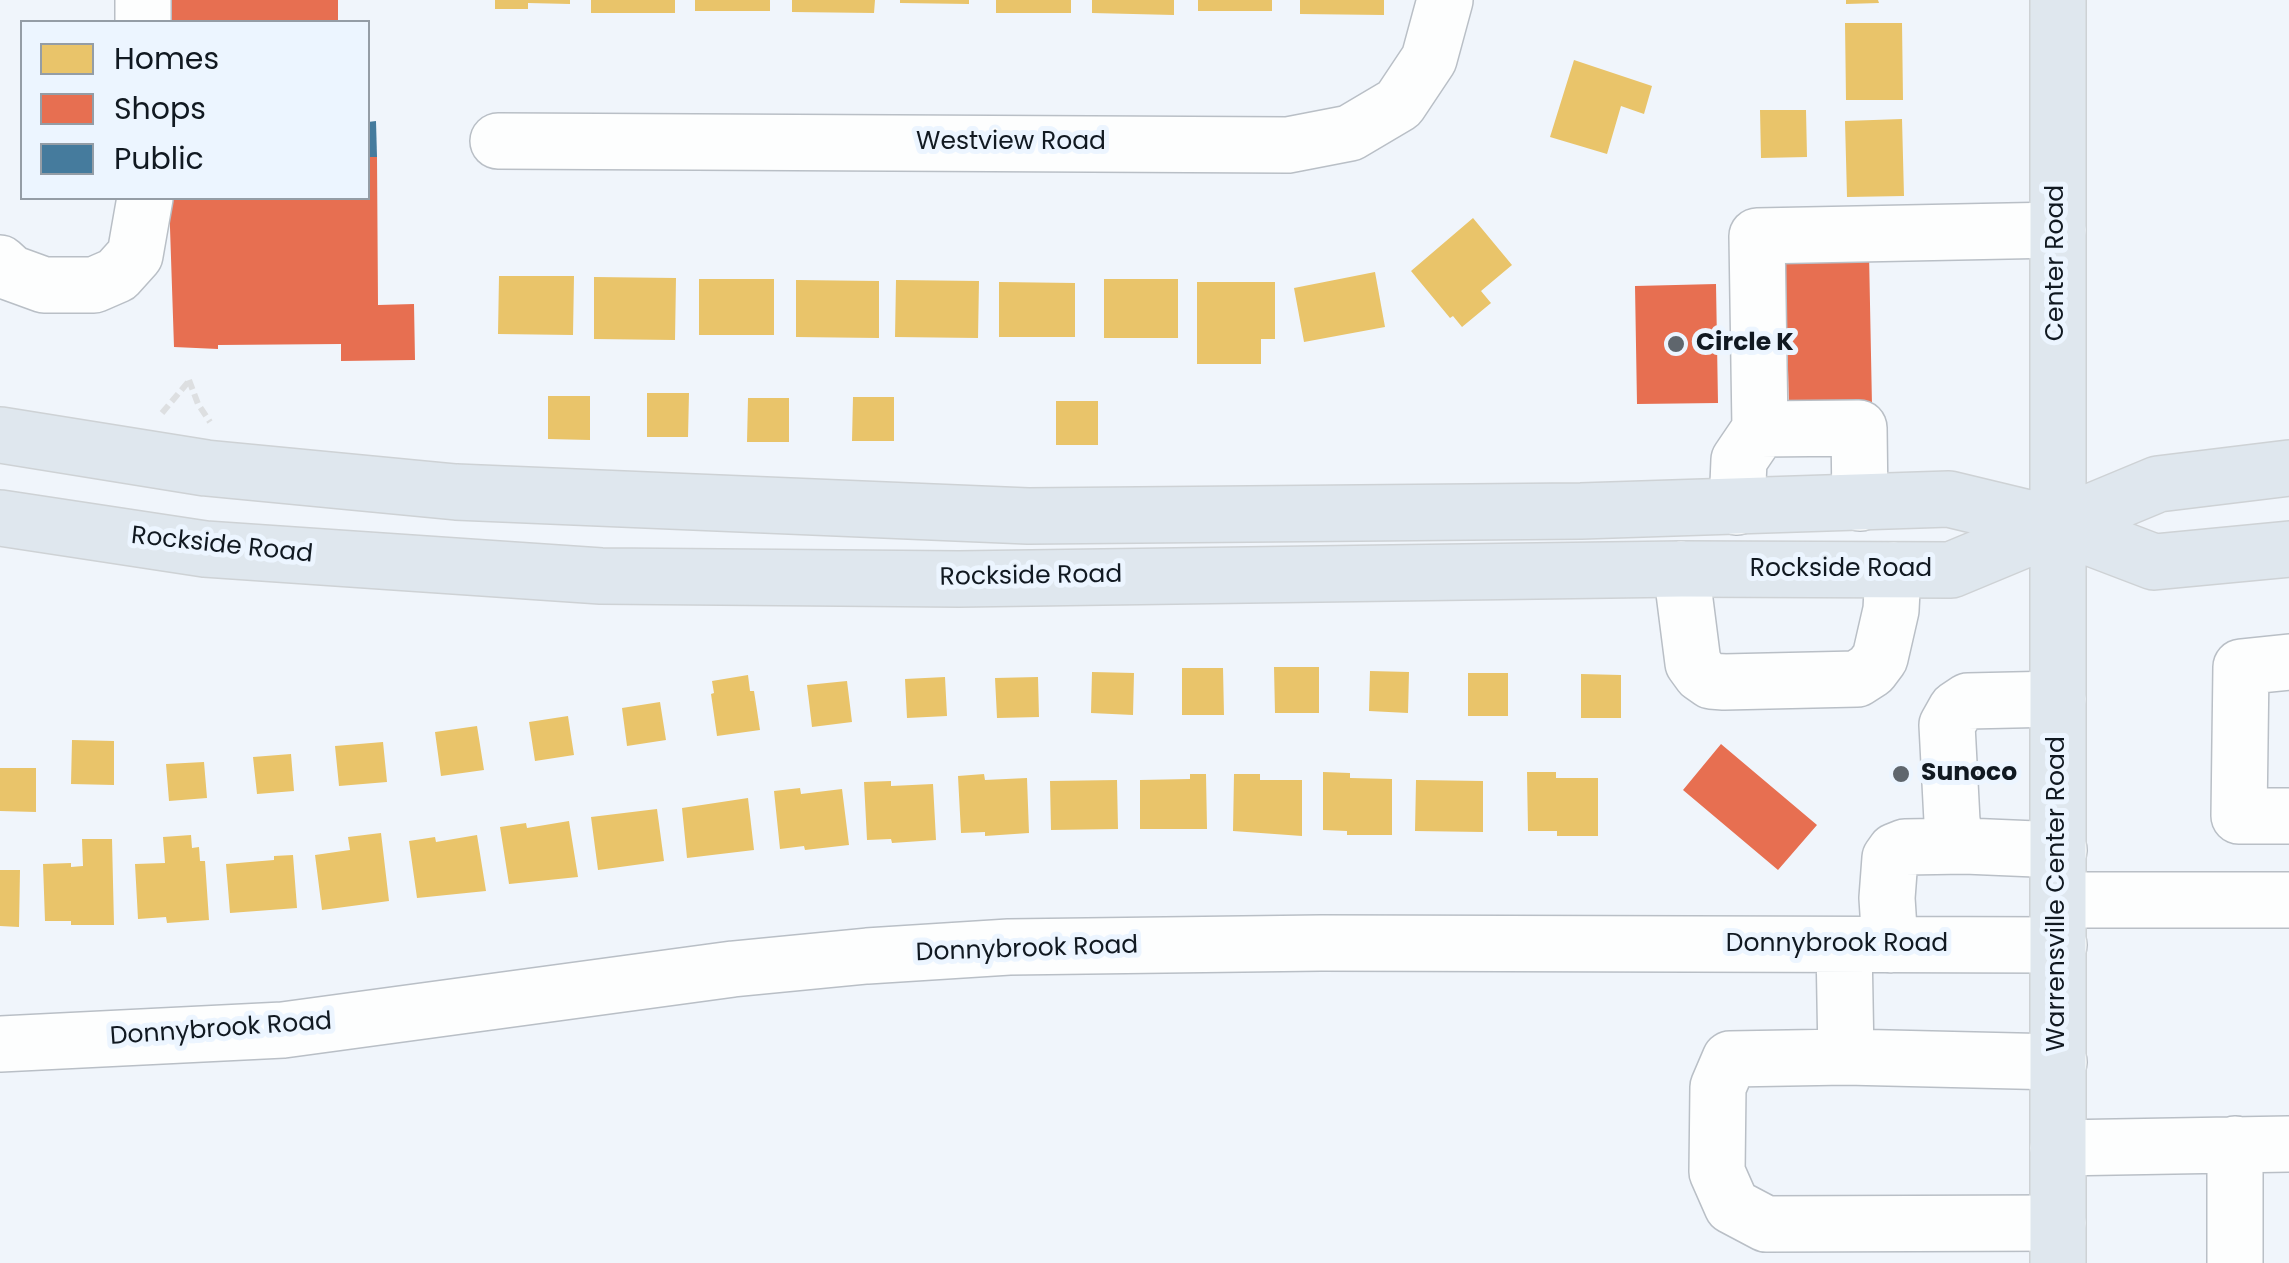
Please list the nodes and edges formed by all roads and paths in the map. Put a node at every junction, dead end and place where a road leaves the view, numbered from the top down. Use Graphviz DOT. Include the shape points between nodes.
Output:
graph roads {
  1 [pos="1445,0"];
  2 [pos="2058,0"];
  3 [pos="498,141"];
  4 [pos="145,200"];
  5 [pos="2058,230"];
  6 [pos="0,264"];
  7 [pos="156,417"];
  8 [pos="1760,429"];
  9 [pos="223,430"];
  10 [pos="0,435"];
  11 [pos="2289,468"];
  12 [pos="1860,503"];
  13 [pos="1738,507"];
  14 [pos="0,518"];
  15 [pos="2056,526"];
  16 [pos="2289,549"];
  17 [pos="1681,569"];
  18 [pos="1893,570"];
  19 [pos="2289,662"];
  20 [pos="2058,699"];
  21 [pos="2289,816"];
  22 [pos="1965,846"];
  23 [pos="2059,898"];
  24 [pos="2289,900"];
  25 [pos="1867,945"];
  26 [pos="0,1044"];
  27 [pos="1846,1058"];
  28 [pos="2058,1062"];
  29 [pos="2235,1144"];
  30 [pos="2289,1144"];
  31 [pos="2058,1148"];
  32 [pos="2058,1243"];
  33 [pos="2235,1263"];
  1 -- 3 [label="street, Westview Road" via="1429,59 1399,104 1350,133 1288,145"];
  2 -- 5 [label="main road, Center Road"];
  4 -- 6 [label="street" via="135,255 117,275 94,285 44,285"];
  5 -- 8 [label="street" via="1757,236"];
  5 -- 15 [label="main road, Center Road"];
  7 -- 9 [label="path" via="189,380 209,421"];
  8 -- 12 [label="street" via="1859,428"];
  8 -- 13 [label="street" via="1740,460"];
  10 -- 13 [label="main road" via="206,468 448,491 1028,516"];
  11 -- 15 [label="main road, Rockside Road" via="2158,484"];
  12 -- 13 [label="main road"];
  12 -- 15 [label="main road" via="1949,499"];
  14 -- 17 [label="main road, Rockside Road" via="205,549 601,576"];
  15 -- 16 [label="main road" via="2154,562"];
  15 -- 18 [label="main road, Rockside Road" via="1951,570"];
  15 -- 20 [label="main road, Warrensville Center Road"];
  17 -- 18 [label="main road, Rockside Road"];
  17 -- 18 [label="street" via="1694,663 1711,681 1724,682 1839,682 1871,670 1891,610"];
  19 -- 21 [label="street" via="2241,668 2239,816"];
  20 -- 22 [label="street" via="1968,700 1956,708 1947,725 1950,800 1956,838"];
  20 -- 23 [label="main road, Warrensville Center Road"];
  22 -- 23 [label="street"];
  22 -- 25 [label="street" via="1905,847 1890,858 1887,898"];
  23 -- 24 [label="street"];
  23 -- 25 [label="street, Donnybrook Road"];
  23 -- 28 [label="main road, Warrensville Center Road"];
  25 -- 26 [label="street, Donnybrook Road" via="1009,947 732,969 283,1030"];
  25 -- 27 [label="street"];
  27 -- 28 [label="street"];
  27 -- 32 [label="street" via="1730,1060 1718,1087 1717,1172 1732,1206 1766,1224"];
  28 -- 31 [label="main road, Warrensville Center Road"];
  29 -- 30 [label="street"];
  29 -- 31 [label="street"];
  29 -- 33 [label="street"];
  31 -- 32 [label="main road, Warrensville Center Road"];
}
